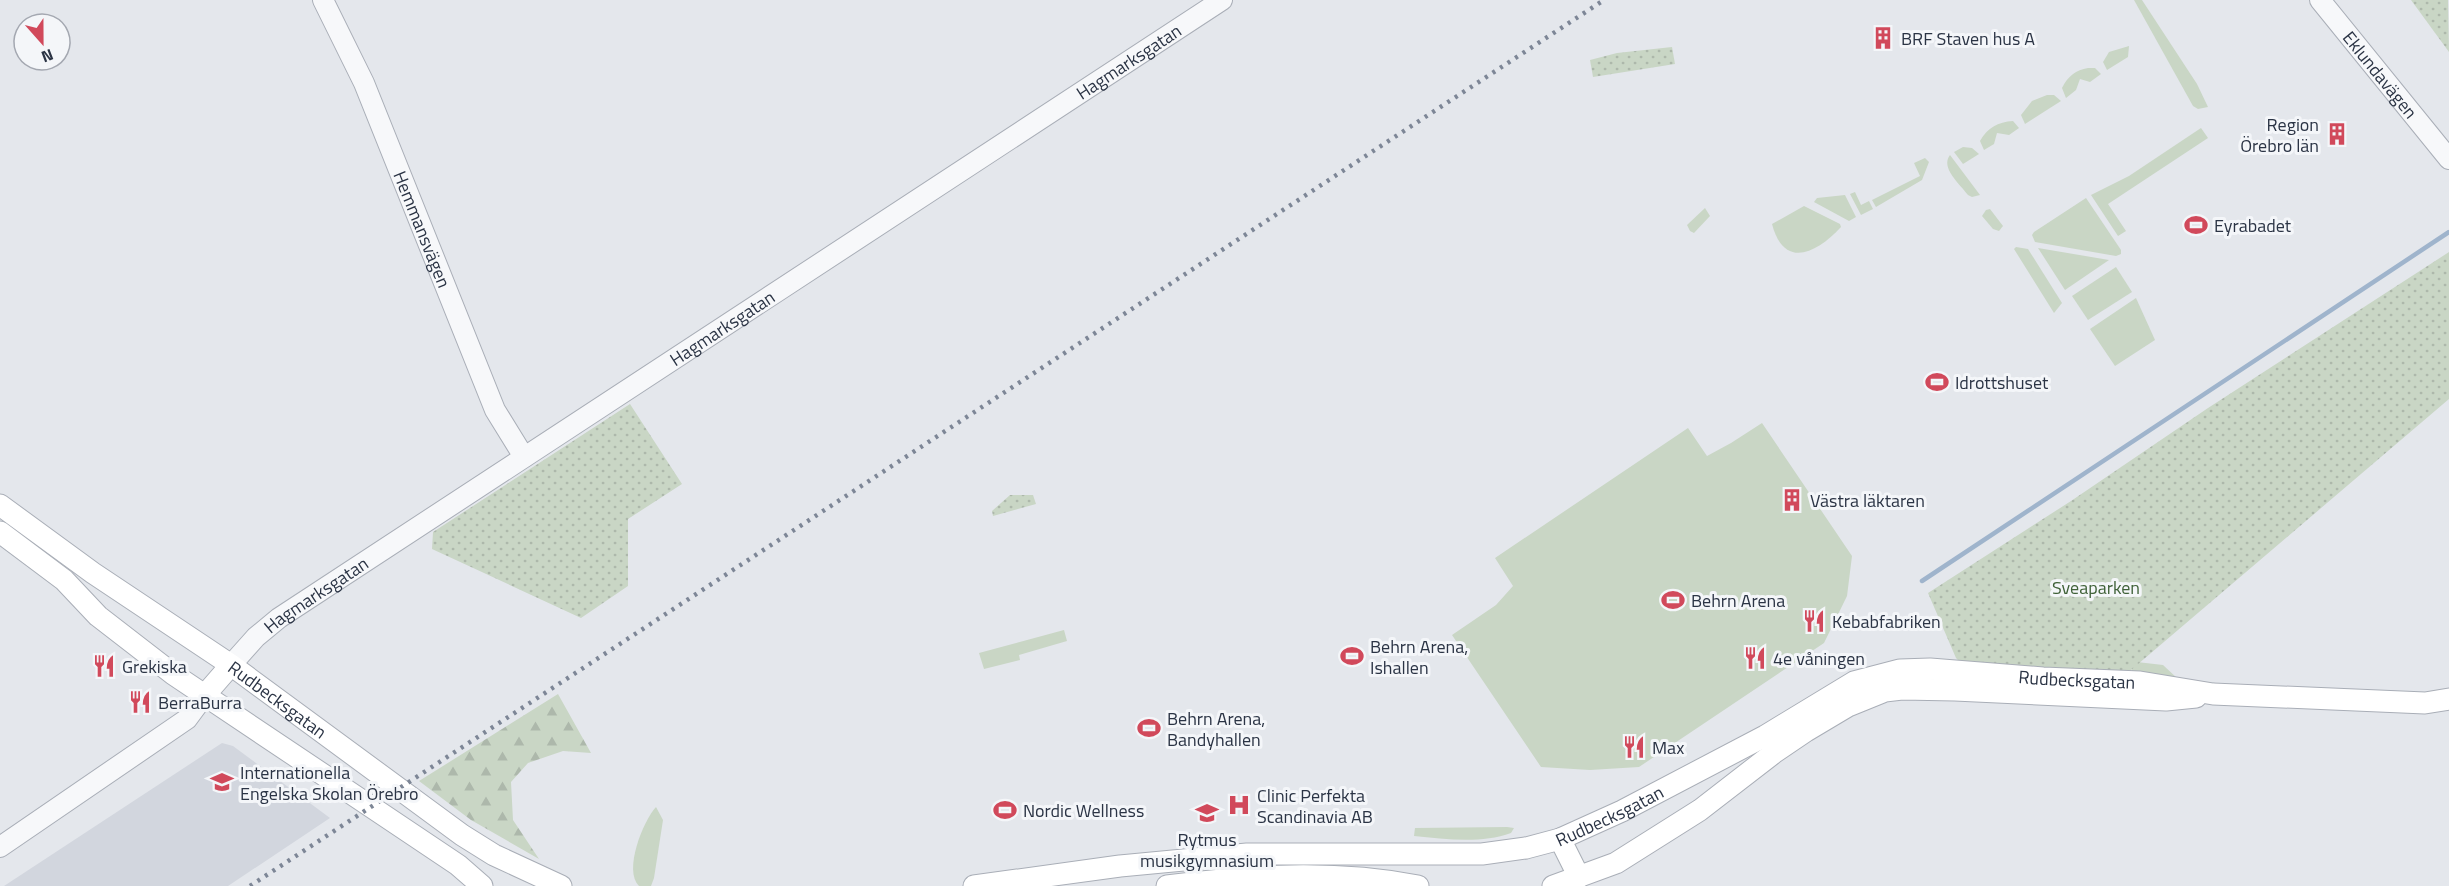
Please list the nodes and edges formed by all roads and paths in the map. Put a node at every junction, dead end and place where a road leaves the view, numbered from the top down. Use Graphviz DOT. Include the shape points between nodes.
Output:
graph roads {
  1 [pos="323,0"];
  2 [pos="1222,0"];
  3 [pos="2320,0"];
  4 [pos="2445,154"];
  5 [pos="525,457"];
  6 [pos="0,505"];
  7 [pos="0,532"];
  8 [pos="231,665"];
  9 [pos="2213,694"];
  10 [pos="204,696"];
  11 [pos="2449,699"];
  12 [pos="2425,703"];
  13 [pos="2449,709"];
  14 [pos="1560,839"];
  15 [pos="0,847"];
  16 [pos="1581,882"];
  17 [pos="482,886"];
  18 [pos="561,886"];
  19 [pos="974,886"];
  20 [pos="1167,886"];
  21 [pos="1418,886"];
  22 [pos="1553,886"];
  1 -- 5 [label="street, Hemmansvägen" via="364,83 495,410"];
  2 -- 5 [label="street, Hagmarksgatan"];
  3 -- 4 [label="street, Eklundavägen"];
  5 -- 8 [label="street, Hagmarksgatan" via="273,622"];
  6 -- 8 [label="main road, Rudbecksgatan"];
  7 -- 10 [label="main road, Rudbecksgatan" via="64,580 98,616"];
  8 -- 10 [label="main road"];
  8 -- 18 [label="main road, Rudbecksgatan" via="462,835 494,855"];
  9 -- 12 [label="main road, Rudbecksgatan"];
  9 -- 14 [label="main road, Rudbecksgatan" via="2140,682 1900,670 1854,682 1766,736 1622,812"];
  9 -- 16 [label="main road, Rudbecksgatan" via="2166,700 1955,690 1886,691 1848,706 1806,731 1700,810"];
  10 -- 15 [label="street" via="187,719"];
  10 -- 17 [label="main road, Rudbecksgatan" via="449,859"];
  11 -- 12 [label="main road, Rudbecksgatan"];
  12 -- 13 [label="main road, Rudbecksgatan"];
  14 -- 16 [label="main road"];
  14 -- 19 [label="main road, Rudbecksgatan" via="1482,854 1247,854"];
  16 -- 22 [label="main road, Rudbecksgatan"];
  20 -- 21 [label="main road" via="1289,876 1358,878"];
}
